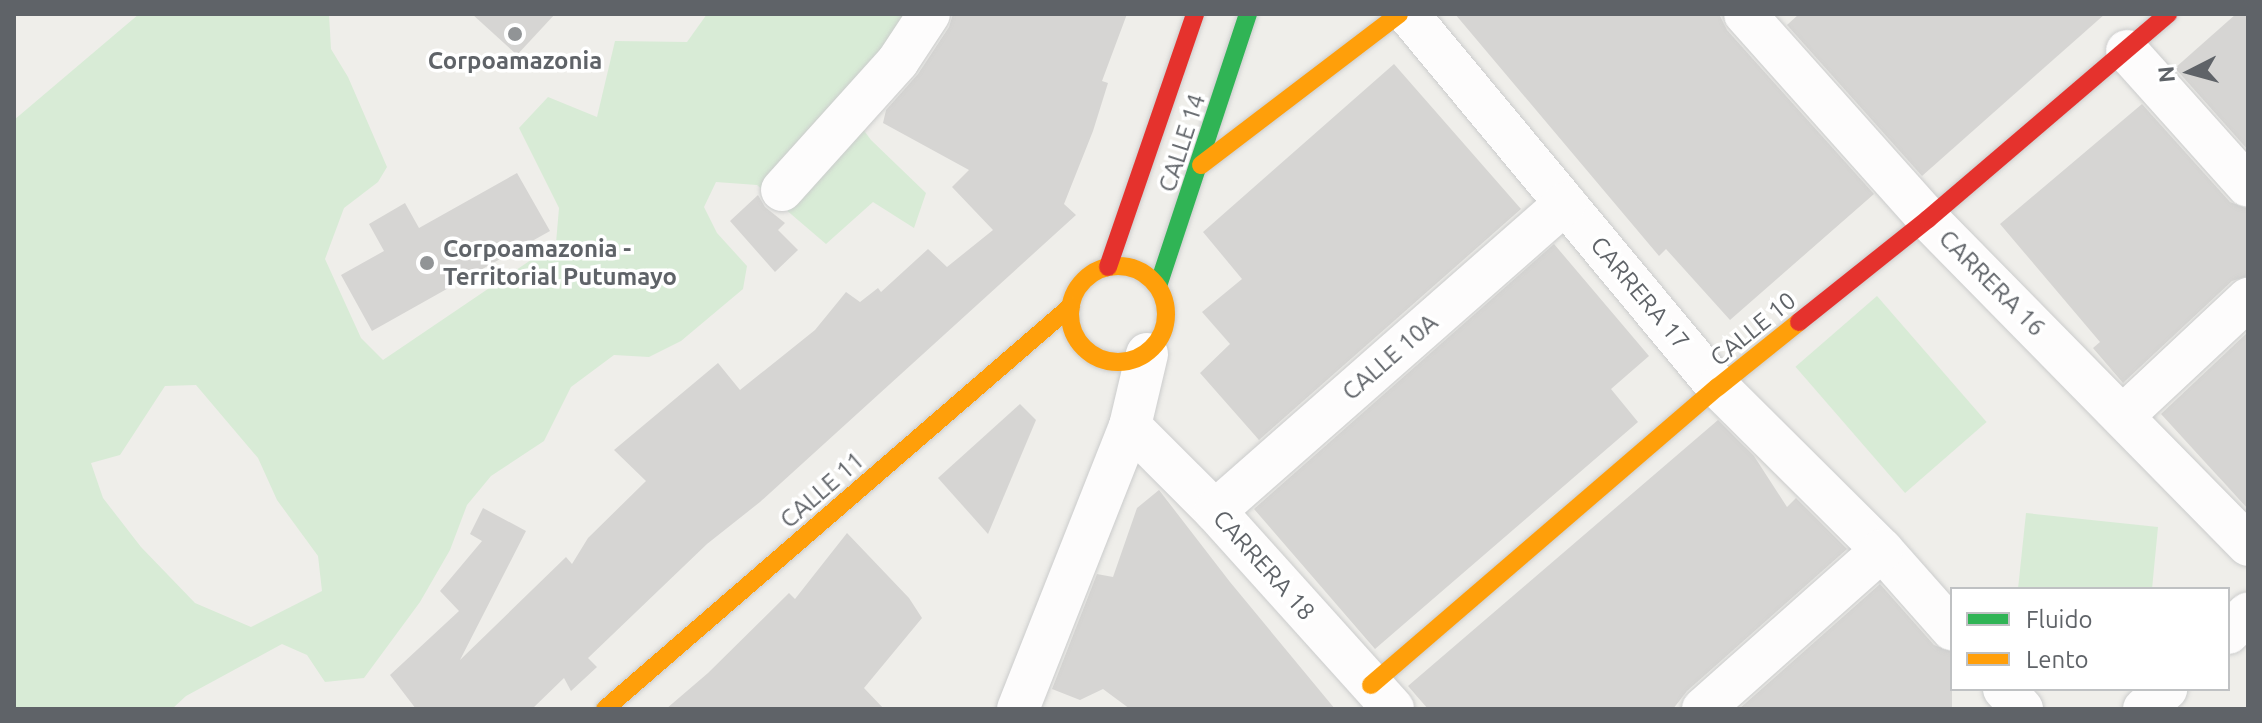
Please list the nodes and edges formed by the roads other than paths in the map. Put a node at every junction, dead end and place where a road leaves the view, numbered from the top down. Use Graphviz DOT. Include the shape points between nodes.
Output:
graph roads {
  1 [pos="929,14"];
  2 [pos="1195,14"];
  3 [pos="1248,14"];
  4 [pos="1399,14"];
  5 [pos="1408,14"];
  6 [pos="2168,14"];
  7 [pos="1755,17"];
  8 [pos="2127,51"];
  9 [pos="1201,165"];
  10 [pos="2248,186"];
  11 [pos="782,190"];
  12 [pos="1565,203"];
  13 [pos="1928,219"];
  14 [pos="1108,267"];
  15 [pos="1158,286"];
  16 [pos="2248,299"];
  17 [pos="1071,306"];
  18 [pos="1147,354"];
  19 [pos="1718,387"];
  20 [pos="2124,415"];
  21 [pos="1130,426"];
  22 [pos="1215,511"];
  23 [pos="2248,545"];
  24 [pos="1882,550"];
  25 [pos="2248,614"];
  26 [pos="1950,627"];
  27 [pos="2230,631"];
  28 [pos="2006,691"];
  29 [pos="2164,691"];
  30 [pos="1382,697"];
  31 [pos="1715,705"];
  32 [pos="605,709"];
  33 [pos="1018,709"];
  34 [pos="2022,709"];
  35 [pos="2144,709"];
  1 -- 11 [label="street" via="898,61"];
  2 -- 14 [label="street, CALLE 14"];
  3 -- 9 [label="street, CALLE 14"];
  4 -- 9 [label="street"];
  5 -- 12 [label="street, CARRERA 17"];
  6 -- 8 [label="street, CALLE 10"];
  7 -- 13 [label="street, CARRERA 16"];
  8 -- 10 [label="street"];
  8 -- 13 [label="street, CALLE 10"];
  9 -- 15 [label="street, CALLE 14"];
  12 -- 19 [label="street, CARRERA 17"];
  12 -- 22 [label="street, CALLE 10A"];
  13 -- 19 [label="street, CALLE 10"];
  13 -- 20 [label="street, CARRERA 16"];
  14 -- 15 [label="street" via="1126,266"];
  14 -- 17 [label="street" via="1077,288"];
  15 -- 18 [label="street" via="1167,323"];
  16 -- 20 [label="street"];
  17 -- 18 [label="street" via="1071,325 1093,356 1130,362"];
  17 -- 32 [label="street, CALLE 11"];
  18 -- 21 [label="street"];
  19 -- 24 [label="street, CARRERA 17"];
  19 -- 30 [label="street, CALLE 10"];
  20 -- 23 [label="street, CARRERA 16"];
  21 -- 22 [label="street, CARRERA 18"];
  21 -- 33 [label="street"];
  22 -- 30 [label="street, CARRERA 18"];
  24 -- 26 [label="street, CARRERA 17"];
  24 -- 31 [label="street"];
  25 -- 27 [label="street"];
  28 -- 34 [label="street"];
  29 -- 35 [label="street"];
}
